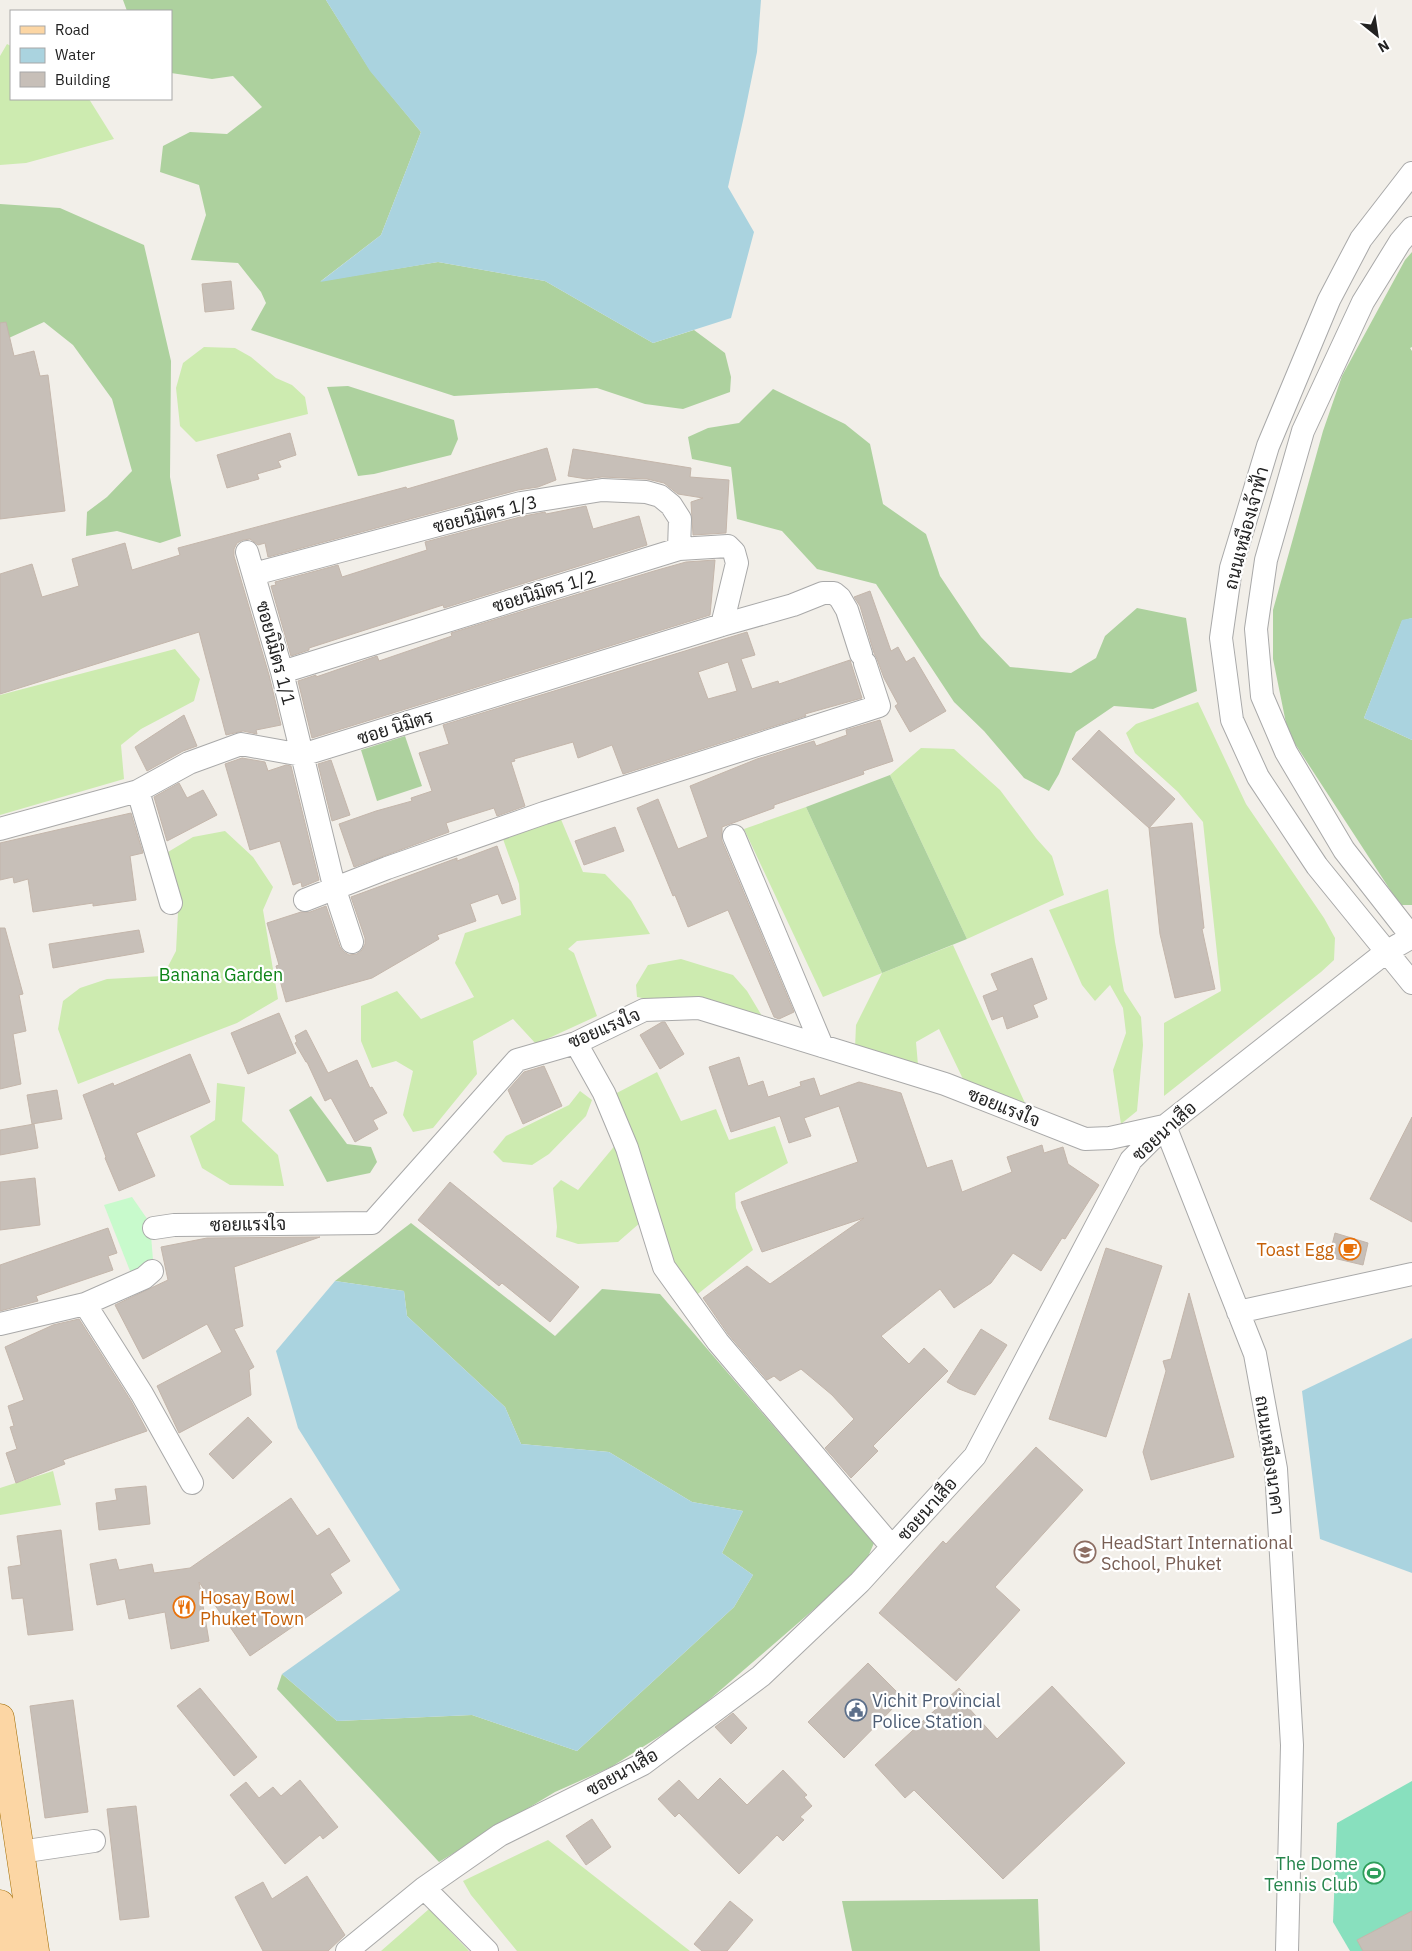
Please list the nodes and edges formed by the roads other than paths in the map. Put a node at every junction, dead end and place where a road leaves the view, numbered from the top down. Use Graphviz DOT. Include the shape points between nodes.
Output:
graph roads {
  1 [pos="1412,173"];
  2 [pos="1412,228"];
  3 [pos="679,549"];
  4 [pos="247,552"];
  5 [pos="254,574"];
  6 [pos="722,625"];
  7 [pos="282,672"];
  8 [pos="302,755"];
  9 [pos="138,791"];
  10 [pos="0,829"];
  11 [pos="734,836"];
  12 [pos="1344,850"];
  13 [pos="1317,866"];
  14 [pos="335,890"];
  15 [pos="305,900"];
  16 [pos="171,903"];
  17 [pos="1412,937"];
  18 [pos="352,942"];
  19 [pos="1386,952"];
  20 [pos="1412,983"];
  21 [pos="576,1042"];
  22 [pos="822,1046"];
  23 [pos="1166,1126"];
  24 [pos="154,1228"];
  25 [pos="152,1270"];
  26 [pos="1412,1274"];
  27 [pos="85,1304"];
  28 [pos="1238,1312"];
  29 [pos="0,1324"];
  30 [pos="192,1483"];
  31 [pos="892,1547"];
  32 [pos="0,1718"];
  33 [pos="94,1841"];
  34 [pos="20,1852"];
  35 [pos="424,1888"];
  36 [pos="1,1913"];
  37 [pos="9,1951"];
  38 [pos="35,1951"];
  39 [pos="347,1951"];
  40 [pos="487,1951"];
  41 [pos="1288,1951"];
  1 -- 13 [label="street, ถนนเหมืองเจ้าฟ้า" via="1361,239 1329,300 1268,446 1231,568 1222,638 1232,720 1258,777"];
  2 -- 12 [label="street, ถนนเหมืองเจ้าฟ้า" via="1363,302 1303,431 1266,560 1256,629 1262,696 1286,752"];
  3 -- 5 [label="street, ซอยนิมิตร 1/3" via="680,520 671,505 660,496 646,492 602,490 521,503"];
  3 -- 6 [label="street, ซอยนิมิตร 1/2" via="728,546 734,552 737,563"];
  3 -- 7 [label="street, ซอยนิมิตร 1/2"];
  4 -- 5 [label="street, ซอยนิมิตร 1/1"];
  5 -- 7 [label="street, ซอยนิมิตร 1/1"];
  6 -- 8 [label="street, ซอย นิมิตร"];
  6 -- 14 [label="street, ซอย นิมิตร" via="824,593 834,593 847,610 879,706 544,813 387,868"];
  7 -- 8 [label="street, ซอยนิมิตร 1/1"];
  8 -- 9 [label="street, ซอย นิมิตร" via="241,744 189,763"];
  8 -- 14 [label="street, ซอยนิมิตร 1/1"];
  9 -- 10 [label="street, ซอย นิมิตร"];
  9 -- 16 [label="street"];
  11 -- 22 [label="street"];
  12 -- 13 [label="street"];
  12 -- 17 [label="street, ถนนเหมืองเจ้าฟ้า"];
  13 -- 19 [label="street, ถนนเหมืองเจ้าฟ้า"];
  14 -- 15 [label="street"];
  14 -- 18 [label="street, ซอยนิมิตร 1/1"];
  17 -- 19 [label="street, ซอยนาเสือ"];
  19 -- 20 [label="street, ถนนเหมืองเจ้าฟ้า"];
  19 -- 23 [label="street, ซอยนาเสือ"];
  21 -- 22 [label="street, ซอยแรงใจ" via="644,1010 699,1008"];
  21 -- 24 [label="street, ซอยแรงใจ" via="516,1060 372,1223 174,1225"];
  21 -- 31 [label="street" via="604,1093 627,1148 664,1267 718,1342"];
  22 -- 23 [label="street, ซอยแรงใจ" via="945,1084 1085,1140"];
  23 -- 28 [label="street, ถนนเหมืองนาคา"];
  23 -- 31 [label="street, ซอยนาเสือ" via="1131,1160 975,1456"];
  25 -- 27 [label="street" via="144,1278"];
  26 -- 28 [label="street"];
  27 -- 29 [label="street"];
  27 -- 30 [label="street" via="142,1394"];
  28 -- 41 [label="street, ถนนเหมืองนาคา" via="1255,1354 1276,1469 1292,1745"];
  31 -- 35 [label="street, ซอยนาเสือ" via="761,1676 643,1764 500,1835"];
  32 -- 34 [label="main road"];
  33 -- 34 [label="street"];
  34 -- 38 [label="main road"];
  35 -- 39 [label="street, ซอยนาเสือ"];
  35 -- 40 [label="street"];
  36 -- 37 [label="main road"];
}
